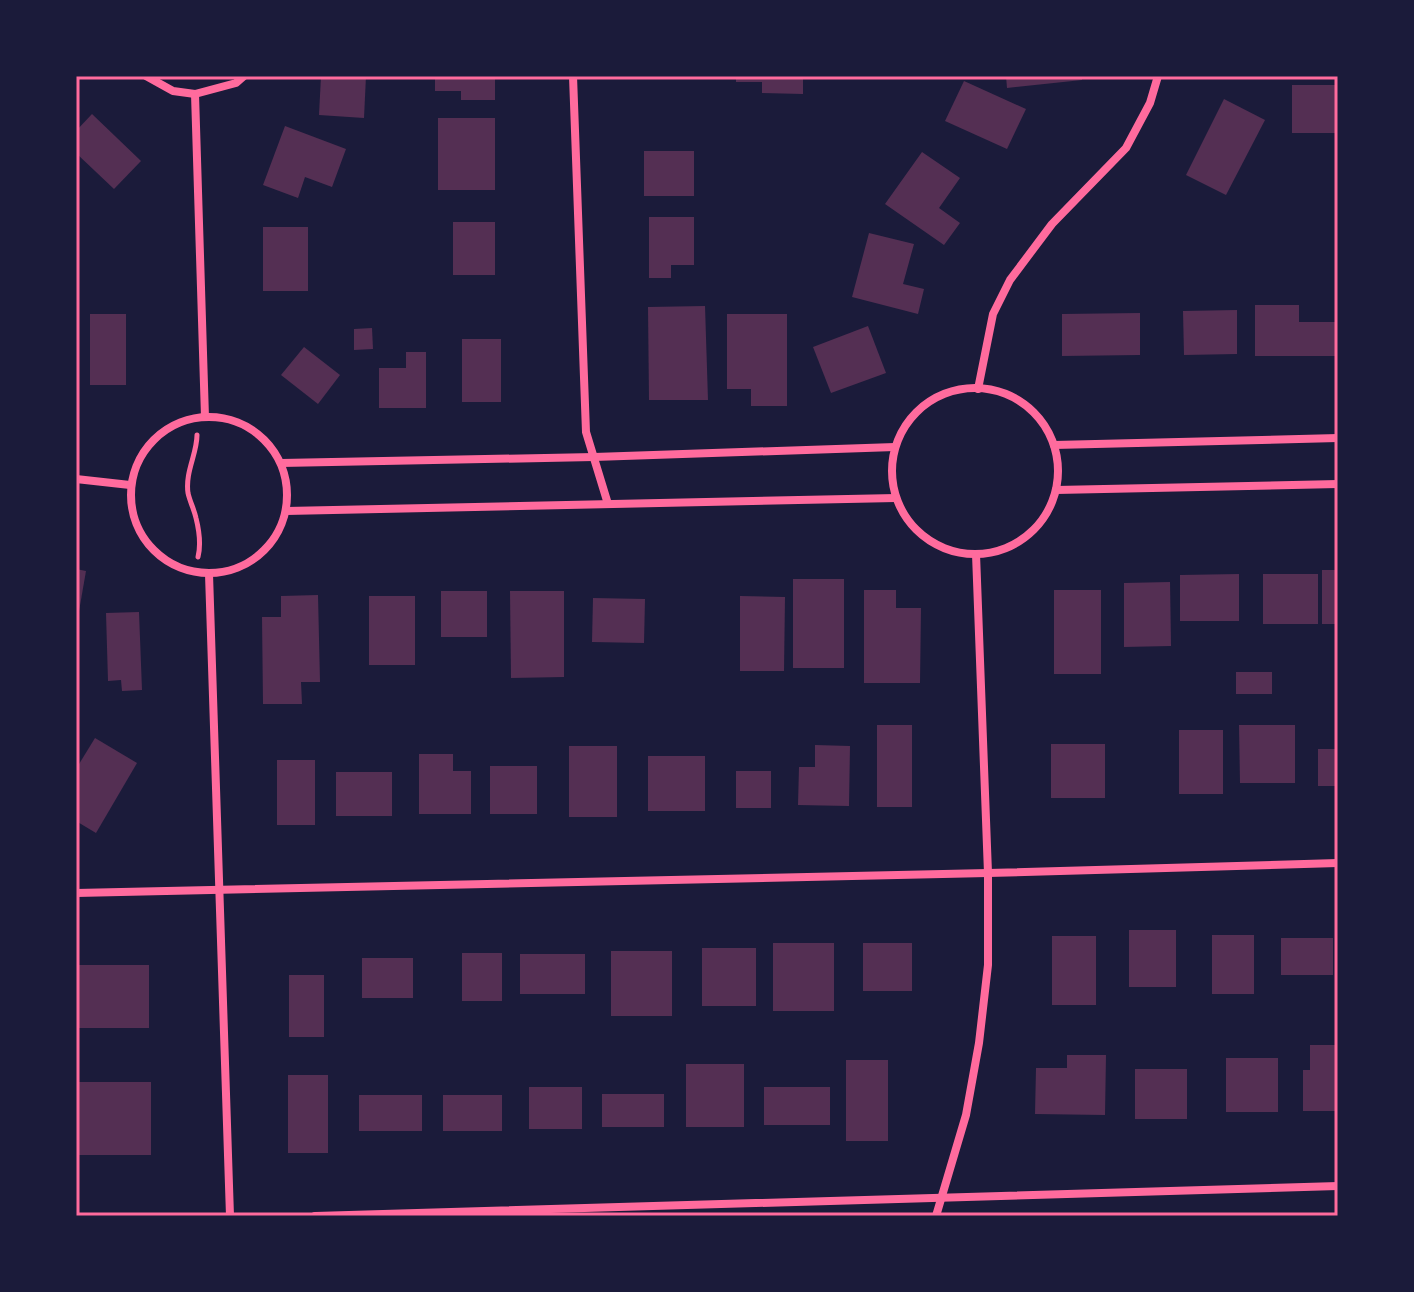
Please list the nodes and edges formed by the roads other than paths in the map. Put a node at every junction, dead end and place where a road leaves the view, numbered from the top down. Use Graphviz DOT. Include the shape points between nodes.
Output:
graph roads {
  1 [pos="146,76"];
  2 [pos="244,76"];
  3 [pos="573,76"];
  4 [pos="1158,76"];
  5 [pos="195,94"];
  6 [pos="978,389"];
  7 [pos="205,417"];
  8 [pos="1338,438"];
  9 [pos="1054,445"];
  10 [pos="895,447"];
  11 [pos="594,457"];
  12 [pos="281,463"];
  13 [pos="76,479"];
  14 [pos="1338,484"];
  15 [pos="130,485"];
  16 [pos="1056,490"];
  17 [pos="896,498"];
  18 [pos="608,504"];
  19 [pos="286,511"];
  20 [pos="976,554"];
  21 [pos="209,574"];
  22 [pos="1338,863"];
  23 [pos="988,873"];
  24 [pos="221,891"];
  25 [pos="76,893"];
  26 [pos="1338,1186"];
  27 [pos="943,1197"];
  28 [pos="230,1216"];
  29 [pos="315,1216"];
  30 [pos="936,1216"];
  1 -- 5 [label="street" via="173,91"];
  2 -- 5 [label="street"];
  3 -- 11 [label="street" via="586,432"];
  4 -- 6 [label="street" via="1126,148 1052,224 1010,280 993,314"];
  5 -- 7 [label="street"];
  6 -- 9 [label="street" via="1012,396 1031,409"];
  6 -- 10 [label="street" via="946,392 925,403 908,420"];
  7 -- 12 [label="street" via="248,427"];
  7 -- 15 [label="street" via="159,434 135,466"];
  8 -- 9 [label="street"];
  9 -- 16 [label="street"];
  10 -- 11 [label="street"];
  10 -- 17 [label="street" via="891,466"];
  11 -- 12 [label="street"];
  11 -- 18 [label="street"];
  12 -- 19 [label="street"];
  13 -- 15 [label="street"];
  14 -- 16 [label="street"];
  15 -- 21 [label="street" via="138,530 151,549 170,564"];
  16 -- 20 [label="street" via="1034,529 997,551"];
  17 -- 18 [label="street"];
  17 -- 20 [label="street" via="922,535 948,549"];
  18 -- 19 [label="street"];
  19 -- 21 [label="street" via="264,551 248,564"];
  20 -- 23 [label="street"];
  21 -- 24 [label="street"];
  22 -- 23 [label="street"];
  23 -- 24 [label="street"];
  23 -- 27 [label="street" via="988,965 979,1043"];
  24 -- 25 [label="street"];
  24 -- 28 [label="street"];
  26 -- 27 [label="street"];
  27 -- 29 [label="street"];
  27 -- 30 [label="street"];
}
